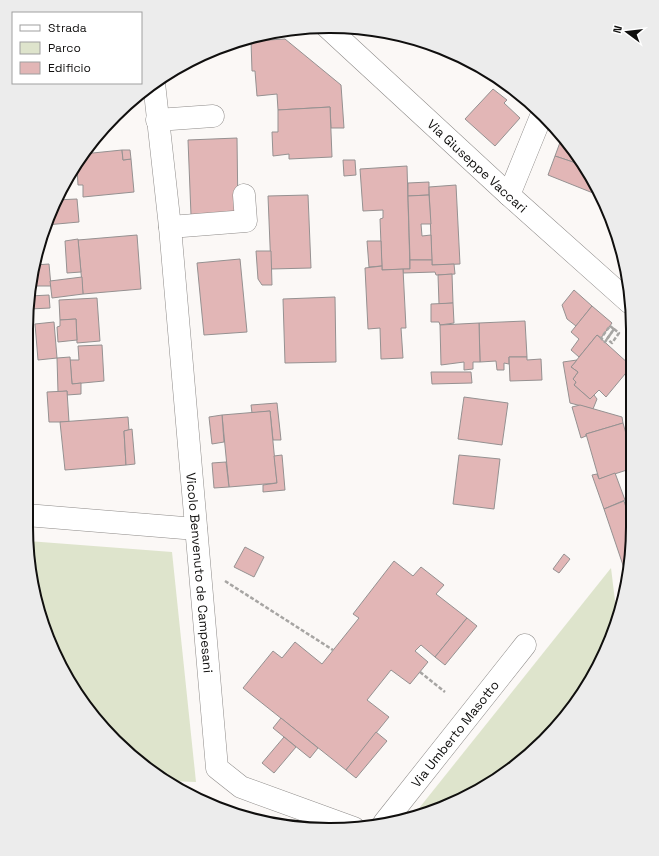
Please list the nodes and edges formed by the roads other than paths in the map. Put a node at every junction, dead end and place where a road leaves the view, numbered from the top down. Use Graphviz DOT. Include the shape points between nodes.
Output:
graph roads {
  1 [pos="334,33"];
  2 [pos="155,90"];
  3 [pos="213,116"];
  4 [pos="157,120"];
  5 [pos="539,120"];
  6 [pos="244,195"];
  7 [pos="509,195"];
  8 [pos="170,228"];
  9 [pos="624,297"];
  10 [pos="33,516"];
  11 [pos="196,529"];
  12 [pos="525,645"];
  13 [pos="388,817"];
  14 [pos="338,823"];
  1 -- 7 [label="street, Via Giuseppe Vaccari"];
  2 -- 4 [label="street, Vicolo Benvenuto de Campesani"];
  3 -- 4 [label="street"];
  4 -- 8 [label="street, Vicolo Benvenuto de Campesani"];
  5 -- 7 [label="street"];
  6 -- 8 [label="street" via="246,221"];
  7 -- 9 [label="street, Via Giuseppe Vaccari"];
  8 -- 11 [label="street, Vicolo Benvenuto de Campesani"];
  10 -- 11 [label="street"];
  11 -- 14 [label="street, Vicolo Benvenuto de Campesani" via="217,768 240,788"];
  12 -- 13 [label="street, Via Umberto Masotto"];
}
